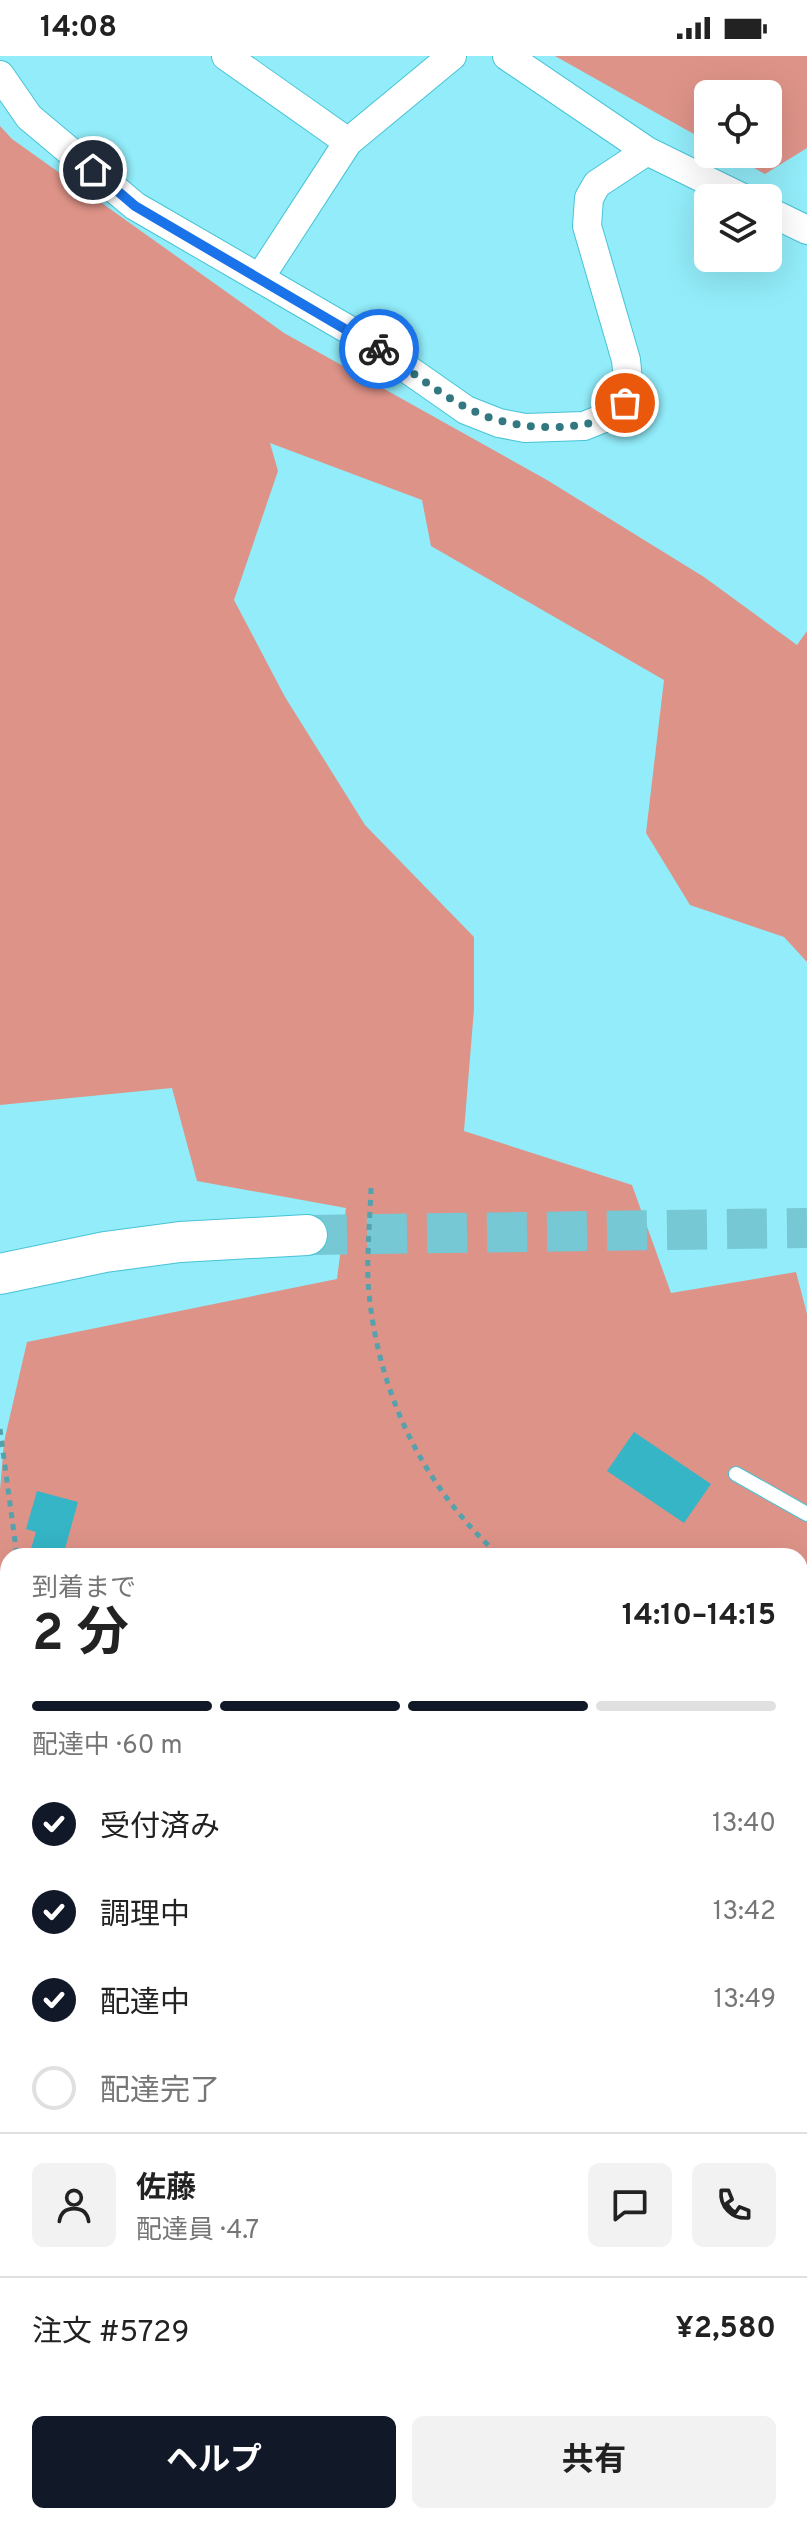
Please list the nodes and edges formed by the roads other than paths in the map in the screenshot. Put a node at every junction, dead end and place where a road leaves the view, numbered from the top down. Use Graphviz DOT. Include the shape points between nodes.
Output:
graph roads {
  1 [pos="226,56"];
  2 [pos="452,56"];
  3 [pos="507,56"];
  4 [pos="0,75"];
  5 [pos="348,142"];
  6 [pos="647,151"];
  7 [pos="714,184"];
  8 [pos="782,218"];
  9 [pos="807,230"];
  10 [pos="261,276"];
  11 [pos="307,1235"];
  12 [pos="0,1274"];
  13 [pos="736,1474"];
  14 [pos="807,1514"];
  1 -- 5 [label="street"];
  2 -- 5 [label="street"];
  3 -- 6 [label="street"];
  4 -- 10 [label="street" via="29,117 135,206"];
  5 -- 10 [label="street"];
  6 -- 7 [label="street"];
  6 -- 10 [label="street" via="597,184 589,198 587,226 626,360 629,390 614,414 584,426 525,428 466,410"];
  8 -- 9 [label="street"];
  11 -- 12 [label="street" via="180,1242"];
  13 -- 14 [label="lane"];
}
